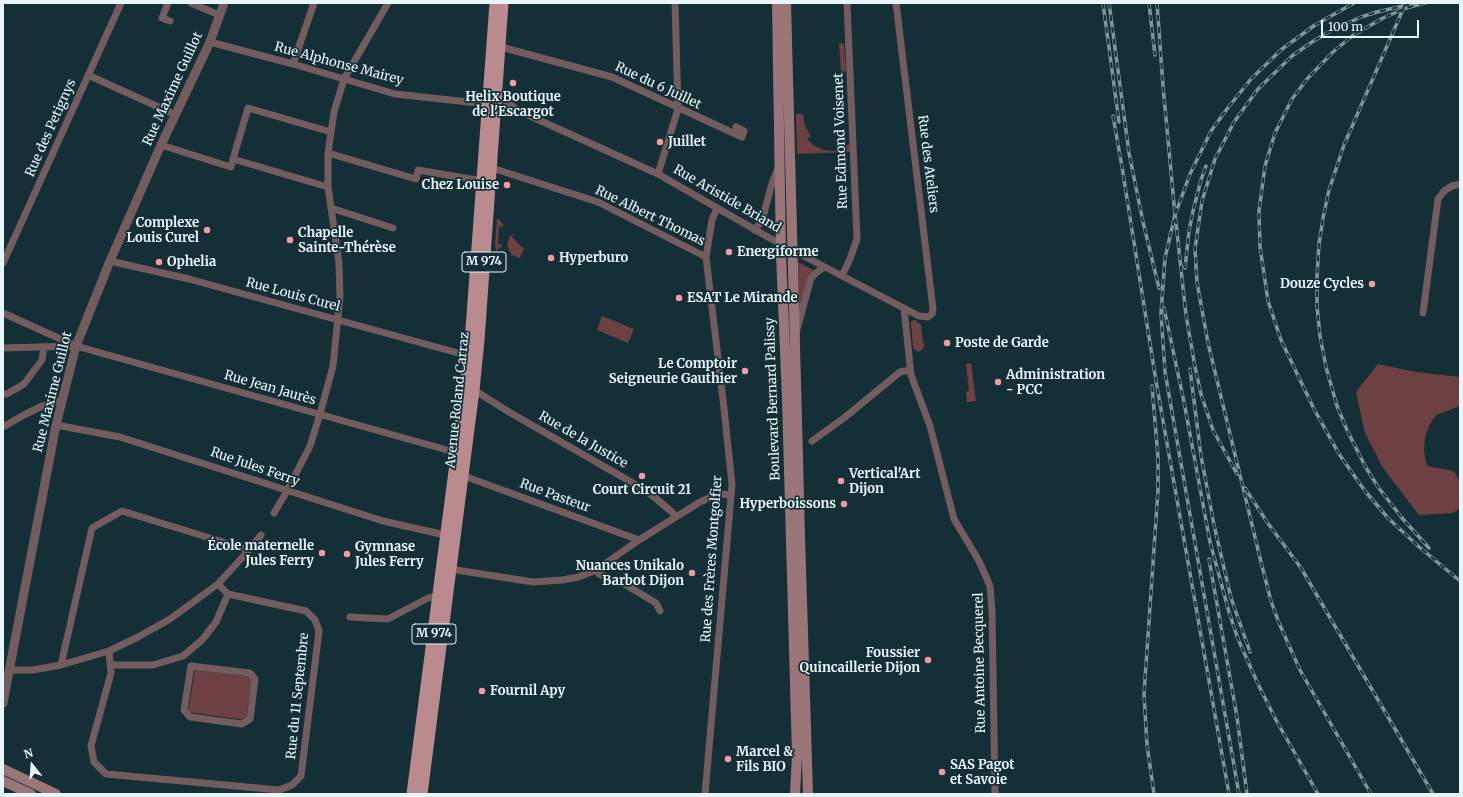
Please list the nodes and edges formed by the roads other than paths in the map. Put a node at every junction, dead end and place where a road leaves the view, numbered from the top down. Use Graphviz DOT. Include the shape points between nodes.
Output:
graph roads {
  1 [pos="121,3"];
  2 [pos="168,3"];
  3 [pos="191,3"];
  4 [pos="224,3"];
  5 [pos="314,3"];
  6 [pos="388,3"];
  7 [pos="676,3"];
  8 [pos="777,3"];
  9 [pos="786,3"];
  10 [pos="847,3"];
  11 [pos="896,3"];
  12 [pos="499,5"];
  13 [pos="219,15"];
  14 [pos="170,21"];
  15 [pos="210,42"];
  16 [pos="501,47"];
  17 [pos="293,64"];
  18 [pos="88,75"];
  19 [pos="344,80"];
  20 [pos="497,95"];
  21 [pos="491,106"];
  22 [pos="678,108"];
  23 [pos="519,111"];
  24 [pos="176,115"];
  25 [pos="736,127"];
  26 [pos="331,132"];
  27 [pos="161,145"];
  28 [pos="328,153"];
  29 [pos="233,159"];
  30 [pos="779,165"];
  31 [pos="492,168"];
  32 [pos="658,174"];
  33 [pos="482,181"];
  34 [pos="1460,184"];
  35 [pos="328,187"];
  36 [pos="331,208"];
  37 [pos="717,208"];
  38 [pos="393,228"];
  39 [pos="754,230"];
  40 [pos="780,244"];
  41 [pos="794,251"];
  42 [pos="706,257"];
  43 [pos="110,261"];
  44 [pos="3,263"];
  45 [pos="824,267"];
  46 [pos="842,276"];
  47 [pos="904,308"];
  48 [pos="3,313"];
  49 [pos="1423,313"];
  50 [pos="919,316"];
  51 [pos="338,319"];
  52 [pos="794,339"];
  53 [pos="76,346"];
  54 [pos="44,347"];
  55 [pos="3,348"];
  56 [pos="469,356"];
  57 [pos="910,370"];
  58 [pos="474,390"];
  59 [pos="3,394"];
  60 [pos="62,400"];
  61 [pos="320,414"];
  62 [pos="56,425"];
  63 [pos="3,427"];
  64 [pos="812,441"];
  65 [pos="457,450"];
  66 [pos="464,476"];
  67 [pos="287,491"];
  68 [pos="731,495"];
  69 [pos="274,513"];
  70 [pos="675,516"];
  71 [pos="261,535"];
  72 [pos="445,535"];
  73 [pos="639,540"];
  74 [pos="250,550"];
  75 [pos="450,569"];
  76 [pos="596,570"];
  77 [pos="218,584"];
  78 [pos="228,594"];
  79 [pos="439,596"];
  80 [pos="660,611"];
  81 [pos="350,617"];
  82 [pos="109,651"];
  83 [pos="183,656"];
  84 [pos="61,665"];
  85 [pos="111,665"];
  86 [pos="191,666"];
  87 [pos="10,670"];
  88 [pos="3,703"];
  89 [pos="3,769"];
  90 [pos="3,781"];
  91 [pos="224,790"];
  92 [pos="31,794"];
  93 [pos="56,794"];
  94 [pos="412,794"];
  95 [pos="422,794"];
  96 [pos="704,794"];
  97 [pos="795,794"];
  98 [pos="808,794"];
  99 [pos="995,794"];
  1 -- 18 [label="street, Rue des Petignys"];
  2 -- 14 [label="street" via="162,18"];
  3 -- 13 [label="street"];
  4 -- 13 [label="street, Rue Maxime Guillot"];
  5 -- 17 [label="street"];
  6 -- 19 [label="street"];
  7 -- 22 [label="street"];
  8 -- 30 [label="main road, Boulevard Bernard Palissy"];
  9 -- 41 [label="main road, Boulevard Bernard Palissy"];
  10 -- 46 [label="street, Rue Edmond Voisenet" via="857,239"];
  11 -- 50 [label="street, Rue des Ateliers" via="933,312 928,317"];
  12 -- 16 [label="main road, Avenue Roland Carraz / M 974"];
  12 -- 21 [label="main road, Avenue Roland Carraz / M 974" via="488,86"];
  13 -- 15 [label="street, Rue Maxime Guillot"];
  15 -- 17 [label="street, Rue Alphonse Mairey"];
  15 -- 24 [label="street, Rue Maxime Guillot"];
  16 -- 20 [label="main road, Avenue Roland Carraz / M 974"];
  16 -- 22 [label="street, Rue du 6 Juillet" via="612,77"];
  17 -- 19 [label="street, Rue Alphonse Mairey"];
  18 -- 24 [label="street"];
  18 -- 44 [label="street, Rue des Petignys"];
  19 -- 21 [label="street, Rue Alphonse Mairey" via="395,94"];
  19 -- 26 [label="street"];
  20 -- 21 [label="main road, Avenue Roland Carraz / M 974"];
  20 -- 23 [label="street, Rue Aristide Briand"];
  21 -- 23 [label="street, Rue Aristide Briand"];
  21 -- 31 [label="main road, Avenue Roland Carraz / M 974"];
  21 -- 33 [label="main road, Avenue Roland Carraz / M 974"];
  22 -- 25 [label="street, Rue du 6 Juillet" via="742,137 744,131"];
  22 -- 32 [label="street"];
  23 -- 32 [label="street, Rue Aristide Briand"];
  24 -- 27 [label="street, Rue Maxime Guillot"];
  26 -- 28 [label="street"];
  26 -- 29 [label="street" via="248,108"];
  27 -- 29 [label="street" via="231,166"];
  27 -- 43 [label="street, Rue Maxime Guillot"];
  28 -- 33 [label="street" via="416,179 418,170"];
  28 -- 35 [label="street"];
  29 -- 35 [label="street"];
  30 -- 39 [label="street" via="762,221"];
  30 -- 40 [label="main road, Boulevard Bernard Palissy"];
  31 -- 42 [label="street, Rue Albert Thomas" via="598,202"];
  31 -- 58 [label="main road, Avenue Roland Carraz / M 974"];
  32 -- 37 [label="street, Rue Aristide Briand"];
  33 -- 56 [label="main road, Avenue Roland Carraz / M 974"];
  34 -- 49 [label="street" via="1444,191 1438,199"];
  35 -- 36 [label="street"];
  36 -- 38 [label="street"];
  36 -- 51 [label="street" via="339,263"];
  37 -- 39 [label="street, Rue Aristide Briand"];
  37 -- 42 [label="street, Rue des Frères Montgolfier" via="712,220"];
  39 -- 40 [label="street, Rue Aristide Briand"];
  40 -- 41 [label="street, Rue Aristide Briand"];
  40 -- 97 [label="main road, Boulevard Bernard Palissy" via="796,723"];
  41 -- 45 [label="street, Rue Aristide Briand"];
  41 -- 52 [label="main road, Boulevard Bernard Palissy"];
  42 -- 68 [label="street, Rue des Frères Montgolfier" via="724,408"];
  43 -- 51 [label="street, Rue Louis Curel"];
  43 -- 53 [label="street, Rue Maxime Guillot"];
  45 -- 46 [label="street, Rue Aristide Briand"];
  45 -- 52 [label="street, Boulevard Bernard Palissy" via="811,278"];
  46 -- 47 [label="street, Rue Aristide Briand"];
  47 -- 50 [label="street, Rue Aristide Briand"];
  47 -- 57 [label="street, Rue Antoine Becquerel"];
  48 -- 53 [label="street"];
  51 -- 56 [label="street, Rue Louis Curel"];
  51 -- 61 [label="street" via="333,366"];
  52 -- 98 [label="main road, Boulevard Bernard Palissy"];
  53 -- 54 [label="street"];
  53 -- 60 [label="street, Rue Maxime Guillot"];
  53 -- 61 [label="street, Rue Jean Jaurès"];
  54 -- 55 [label="street"];
  54 -- 59 [label="street" via="42,360 24,384"];
  56 -- 65 [label="main road, Avenue Roland Carraz / M 974"];
  57 -- 64 [label="street" via="900,372"];
  57 -- 99 [label="street, Rue Antoine Becquerel" via="930,426 954,519 990,586"];
  58 -- 66 [label="main road, Avenue Roland Carraz / M 974"];
  58 -- 70 [label="street, Rue de la Justice" via="638,486"];
  60 -- 62 [label="street, Rue Maxime Guillot"];
  60 -- 63 [label="street" via="42,406"];
  61 -- 65 [label="street, Rue Jean Jaurès" via="447,450"];
  61 -- 67 [label="street" via="310,446"];
  62 -- 67 [label="street, Rue Jules Ferry" via="120,437"];
  62 -- 87 [label="street, Rue Maxime Guillot"];
  65 -- 66 [label="main road"];
  65 -- 72 [label="main road, Avenue Roland Carraz / M 974"];
  66 -- 73 [label="street, Rue Pasteur"];
  66 -- 75 [label="main road, Avenue Roland Carraz / M 974"];
  67 -- 69 [label="street"];
  67 -- 72 [label="street, Rue Jules Ferry" via="383,521"];
  68 -- 70 [label="street" via="710,497"];
  68 -- 96 [label="street, Rue des Frères Montgolfier"];
  70 -- 73 [label="street"];
  71 -- 74 [label="street"];
  72 -- 79 [label="main road, Avenue Roland Carraz / M 974"];
  73 -- 76 [label="street"];
  74 -- 77 [label="street"];
  74 -- 84 [label="street" via="122,511 92,528"];
  75 -- 76 [label="street" via="533,582 579,577"];
  75 -- 95 [label="main road, Avenue Roland Carraz / M 974"];
  76 -- 80 [label="street" via="656,603"];
  77 -- 78 [label="street"];
  77 -- 82 [label="street" via="170,619"];
  78 -- 83 [label="street" via="216,622 202,640"];
  78 -- 91 [label="street, Rue du 11 Septembre" via="306,611 319,631 301,776 292,785 279,790"];
  79 -- 81 [label="street" via="428,598 388,619"];
  79 -- 94 [label="main road, Avenue Roland Carraz / M 974"];
  82 -- 84 [label="street"];
  82 -- 85 [label="street, Rue du 11 Septembre"];
  83 -- 85 [label="street" via="153,665"];
  83 -- 86 [label="street"];
  84 -- 87 [label="street" via="33,670"];
  85 -- 91 [label="street, Rue du 11 Septembre" via="91,746 94,762 106,774"];
  86 -- 86 [label="street" via="250,673 255,679 250,719 242,724 190,717 184,710"];
  87 -- 88 [label="street, Rue Maxime Guillot"];
  89 -- 93 [label="main road"];
  90 -- 92 [label="main road"];
}
